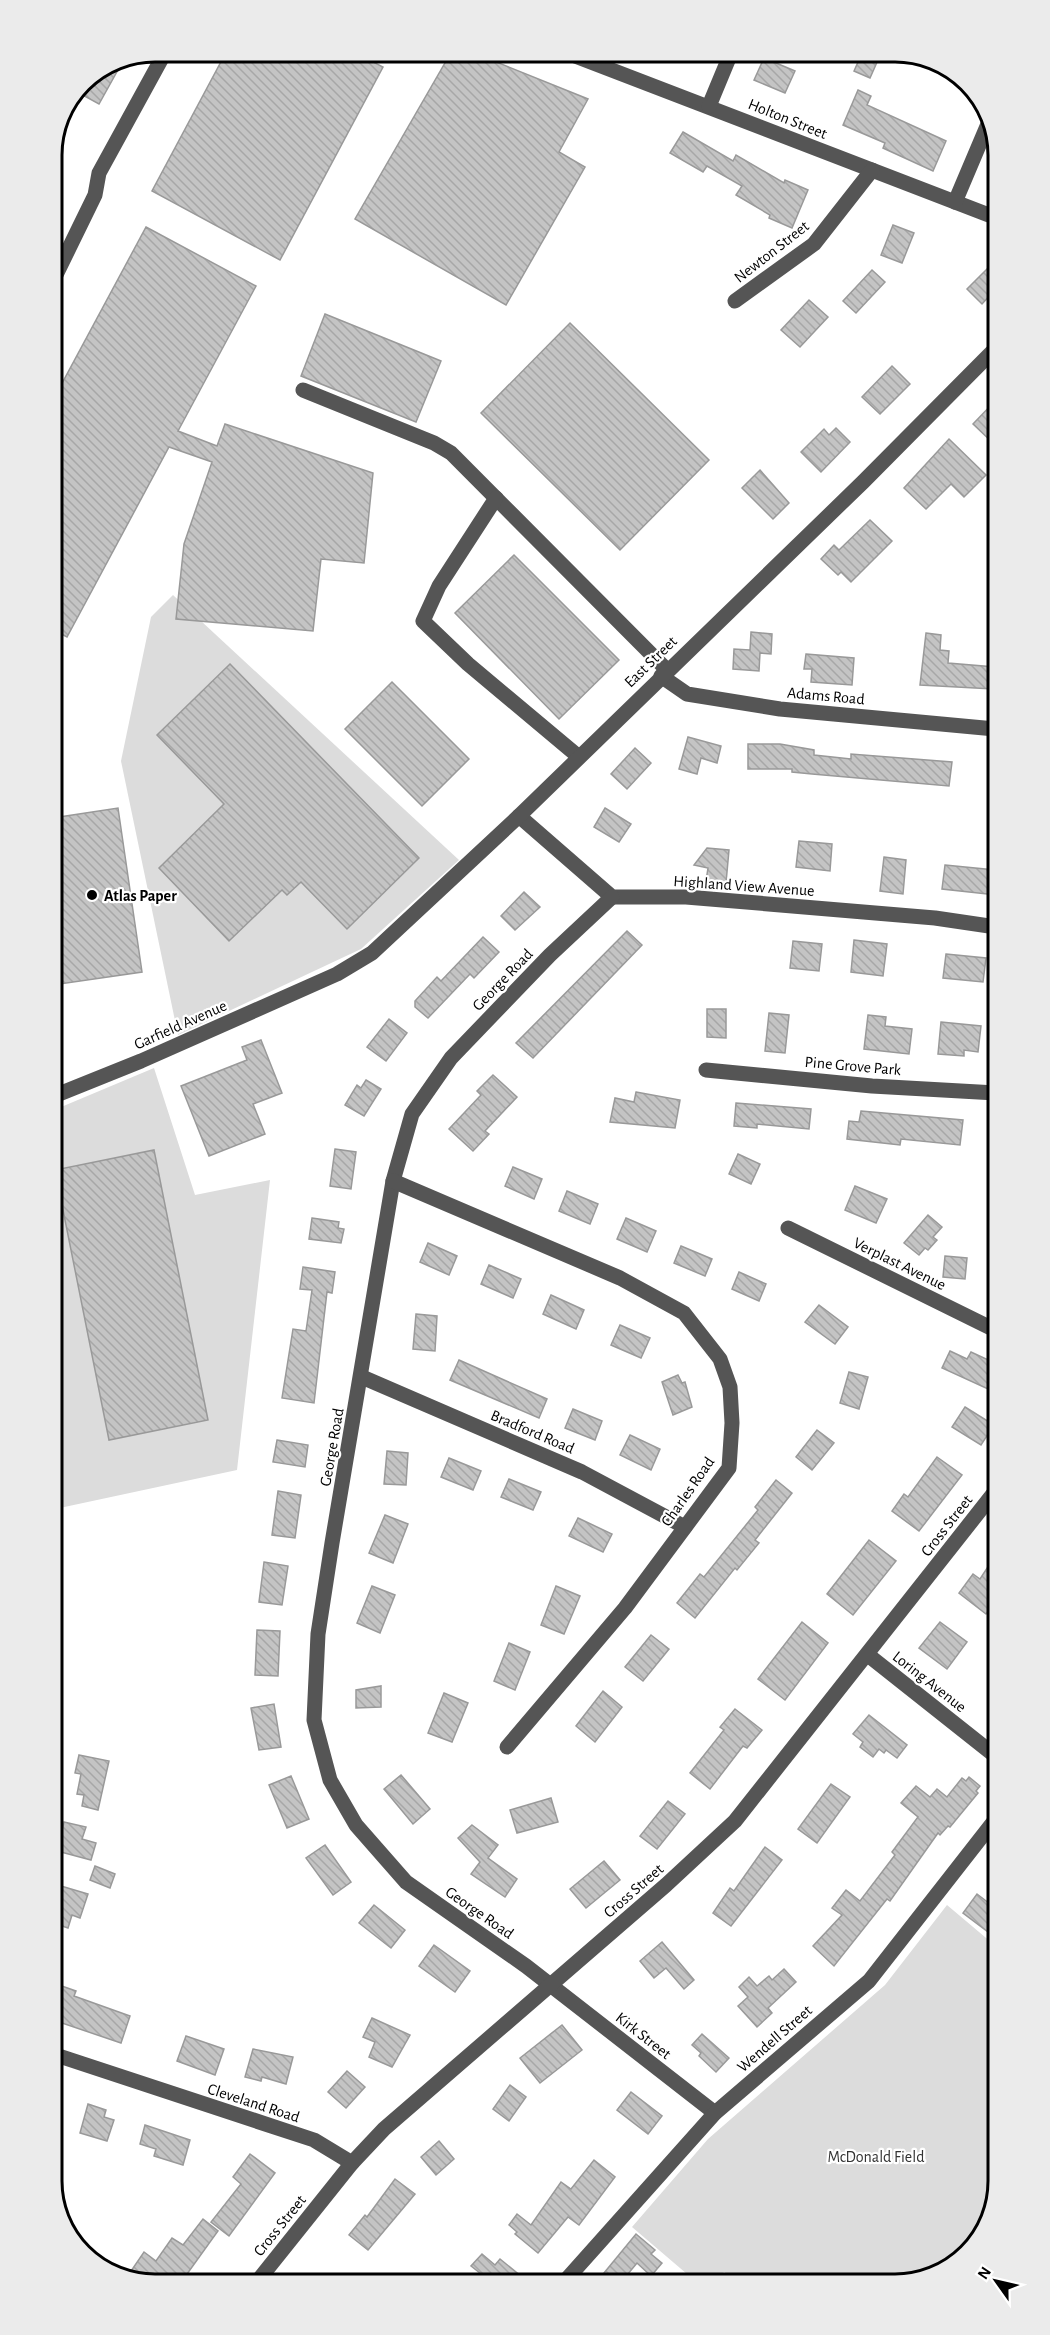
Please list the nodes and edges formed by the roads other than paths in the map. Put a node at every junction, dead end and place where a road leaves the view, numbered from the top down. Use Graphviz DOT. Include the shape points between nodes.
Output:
graph roads {
  1 [pos="160,62"];
  2 [pos="591,62"];
  3 [pos="727,62"];
  4 [pos="709,106"];
  5 [pos="985,130"];
  6 [pos="872,170"];
  7 [pos="955,202"];
  8 [pos="988,214"];
  9 [pos="62,263"];
  10 [pos="735,301"];
  11 [pos="988,356"];
  12 [pos="303,390"];
  13 [pos="496,498"];
  14 [pos="664,673"];
  15 [pos="988,728"];
  16 [pos="579,757"];
  17 [pos="519,816"];
  18 [pos="612,897"];
  19 [pos="988,926"];
  20 [pos="319,982"];
  21 [pos="706,1070"];
  22 [pos="62,1093"];
  23 [pos="988,1093"];
  24 [pos="393,1181"];
  25 [pos="788,1228"];
  26 [pos="988,1326"];
  27 [pos="362,1377"];
  28 [pos="988,1501"];
  29 [pos="685,1527"];
  30 [pos="868,1655"];
  31 [pos="507,1747"];
  32 [pos="988,1750"];
  33 [pos="988,1829"];
  34 [pos="550,1985"];
  35 [pos="62,2057"];
  36 [pos="716,2113"];
  37 [pos="352,2163"];
  38 [pos="264,2273"];
  39 [pos="572,2274"];
  1 -- 9 [label="street" via="99,173 95,195"];
  2 -- 4 [label="street, Holton Street"];
  3 -- 4 [label="street"];
  4 -- 6 [label="street, Holton Street"];
  5 -- 7 [label="street"];
  6 -- 7 [label="street, Holton Street"];
  6 -- 10 [label="street, Newton Street" via="814,244"];
  7 -- 8 [label="street, Holton Street"];
  11 -- 14 [label="street, East Street"];
  12 -- 13 [label="street, Adams Road" via="440,446"];
  13 -- 14 [label="street, Adams Road"];
  13 -- 16 [label="street" via="439,586 423,621"];
  14 -- 15 [label="street, Adams Road" via="687,694 780,709"];
  14 -- 16 [label="street, East Street"];
  16 -- 17 [label="street, East Street"];
  17 -- 18 [label="street"];
  17 -- 20 [label="street, East Street" via="372,953"];
  18 -- 19 [label="street, Highland View Avenue" via="686,897"];
  18 -- 24 [label="street, George Road" via="451,1058 412,1114"];
  20 -- 22 [label="street, Garfield Avenue"];
  21 -- 23 [label="street, Pine Grove Park"];
  24 -- 27 [label="street, George Road"];
  24 -- 29 [label="street, Charles Road" via="620,1278 684,1313 720,1359 730,1387 732,1423 729,1468"];
  25 -- 26 [label="street, Verplast Avenue"];
  27 -- 29 [label="street, Bradford Road" via="582,1472"];
  27 -- 34 [label="street, George Road" via="318,1634 314,1720 330,1780 357,1825 405,1882"];
  28 -- 30 [label="street, Cross Street"];
  29 -- 31 [label="street, Charles Road" via="626,1608"];
  30 -- 32 [label="street, Loring Avenue"];
  30 -- 34 [label="street, Cross Street" via="735,1821"];
  33 -- 36 [label="street, Wendell Street" via="870,1981"];
  34 -- 36 [label="street, Kirk Street"];
  34 -- 37 [label="street, Cross Street" via="396,2118"];
  35 -- 37 [label="street, Cleveland Road" via="314,2140"];
  36 -- 39 [label="street, Wendell Street"];
  37 -- 38 [label="street, Cross Street"];
}
